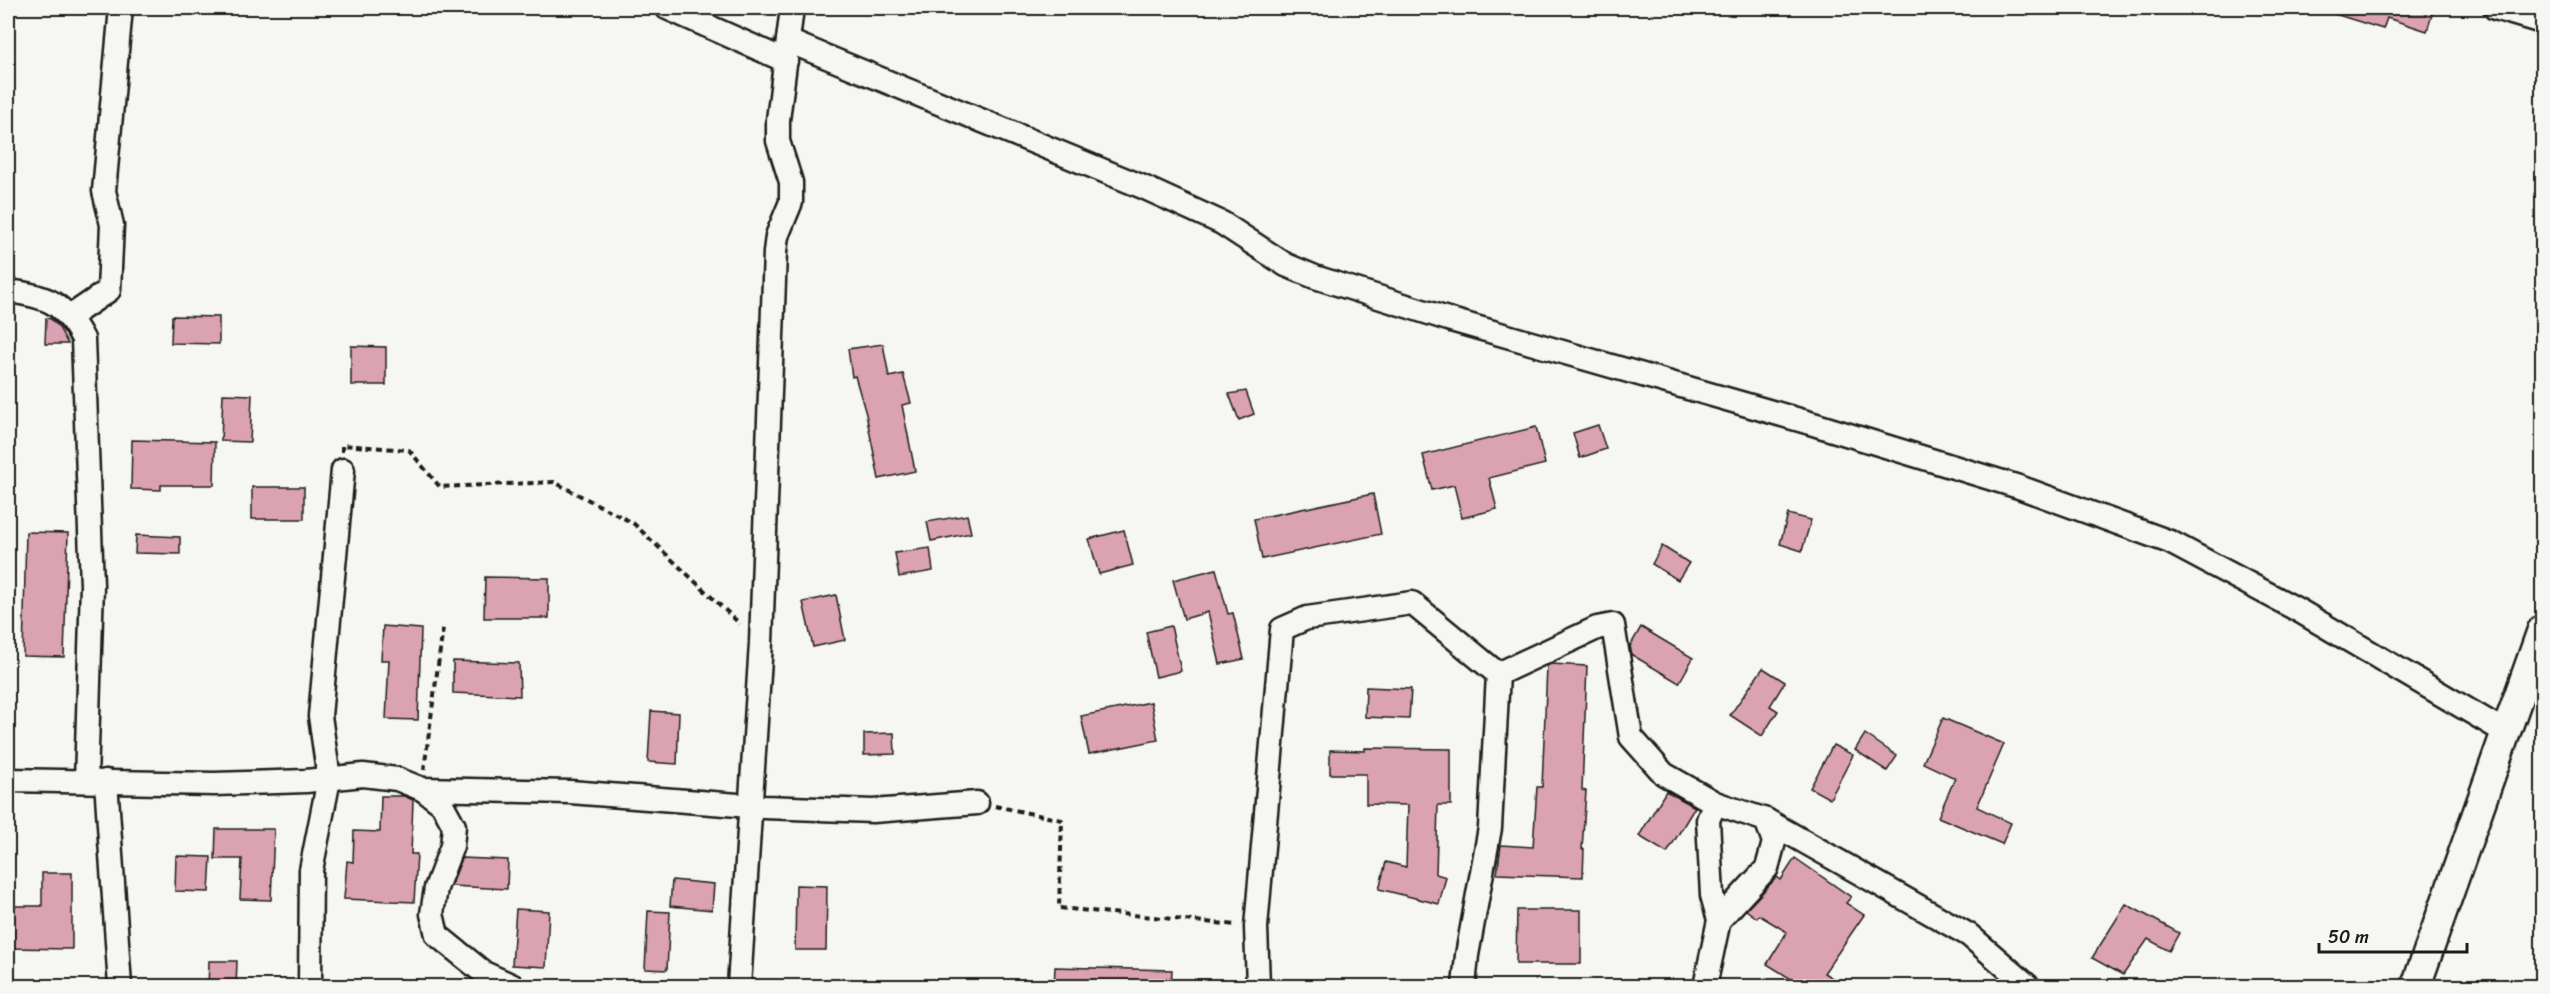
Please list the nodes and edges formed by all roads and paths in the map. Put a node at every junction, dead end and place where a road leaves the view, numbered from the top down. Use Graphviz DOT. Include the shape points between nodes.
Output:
graph roads {
  1 [pos="121,8"];
  2 [pos="667,8"];
  3 [pos="792,8"];
  4 [pos="2495,8"];
  5 [pos="2536,16"];
  6 [pos="787,51"];
  7 [pos="8,291"];
  8 [pos="70,315"];
  9 [pos="343,470"];
  10 [pos="443,628"];
  11 [pos="2542,630"];
  12 [pos="761,644"];
  13 [pos="1498,674"];
  14 [pos="2507,733"];
  15 [pos="329,779"];
  16 [pos="8,780"];
  17 [pos="96,781"];
  18 [pos="422,789"];
  19 [pos="977,802"];
  20 [pos="1715,803"];
  21 [pos="750,804"];
  22 [pos="1766,820"];
  23 [pos="1719,920"];
  24 [pos="1256,927"];
  25 [pos="477,980"];
  26 [pos="120,987"];
  27 [pos="310,987"];
  28 [pos="513,987"];
  29 [pos="740,987"];
  30 [pos="1258,987"];
  31 [pos="1464,987"];
  32 [pos="1705,987"];
  33 [pos="2028,987"];
  34 [pos="2416,987"];
  1 -- 8 [label="street" via="104,191 112,225 109,290"];
  2 -- 6 [label="street"];
  3 -- 6 [label="street"];
  4 -- 5 [label="street"];
  6 -- 12 [label="street" via="778,141 791,182 791,202 775,252"];
  6 -- 14 [label="street" via="1143,187 1222,223 1286,265 1315,277 2019,487 2170,542 2298,610"];
  7 -- 8 [label="street" via="47,299"];
  8 -- 17 [label="street" via="83,339"];
  9 -- 12 [label="path" via="342,445 409,450 440,487 554,482 633,523"];
  9 -- 15 [label="street" via="320,716"];
  10 -- 18 [label="path"];
  11 -- 14 [label="street"];
  12 -- 21 [label="street"];
  13 -- 20 [label="street" via="1597,628 1613,626 1632,737 1664,774"];
  13 -- 24 [label="street" via="1412,603 1307,618 1282,629"];
  13 -- 31 [label="street" via="1490,828"];
  14 -- 34 [label="street"];
  15 -- 17 [label="street" via="214,784"];
  15 -- 18 [label="street" via="363,775 397,779"];
  15 -- 27 [label="street" via="311,870"];
  16 -- 17 [label="street"];
  17 -- 26 [label="street"];
  18 -- 21 [label="street" via="570,792"];
  18 -- 25 [label="street" via="442,804 454,826 452,846 436,888 432,914 437,934"];
  19 -- 21 [label="street" via="873,811"];
  19 -- 24 [label="path" via="1062,820 1059,908"];
  20 -- 22 [label="street"];
  20 -- 23 [label="street" via="1708,820 1712,895"];
  21 -- 29 [label="street"];
  22 -- 23 [label="street" via="1774,842 1767,868"];
  22 -- 33 [label="street" via="1970,935"];
  23 -- 32 [label="street"];
  24 -- 30 [label="street"];
  25 -- 28 [label="street"];
}
